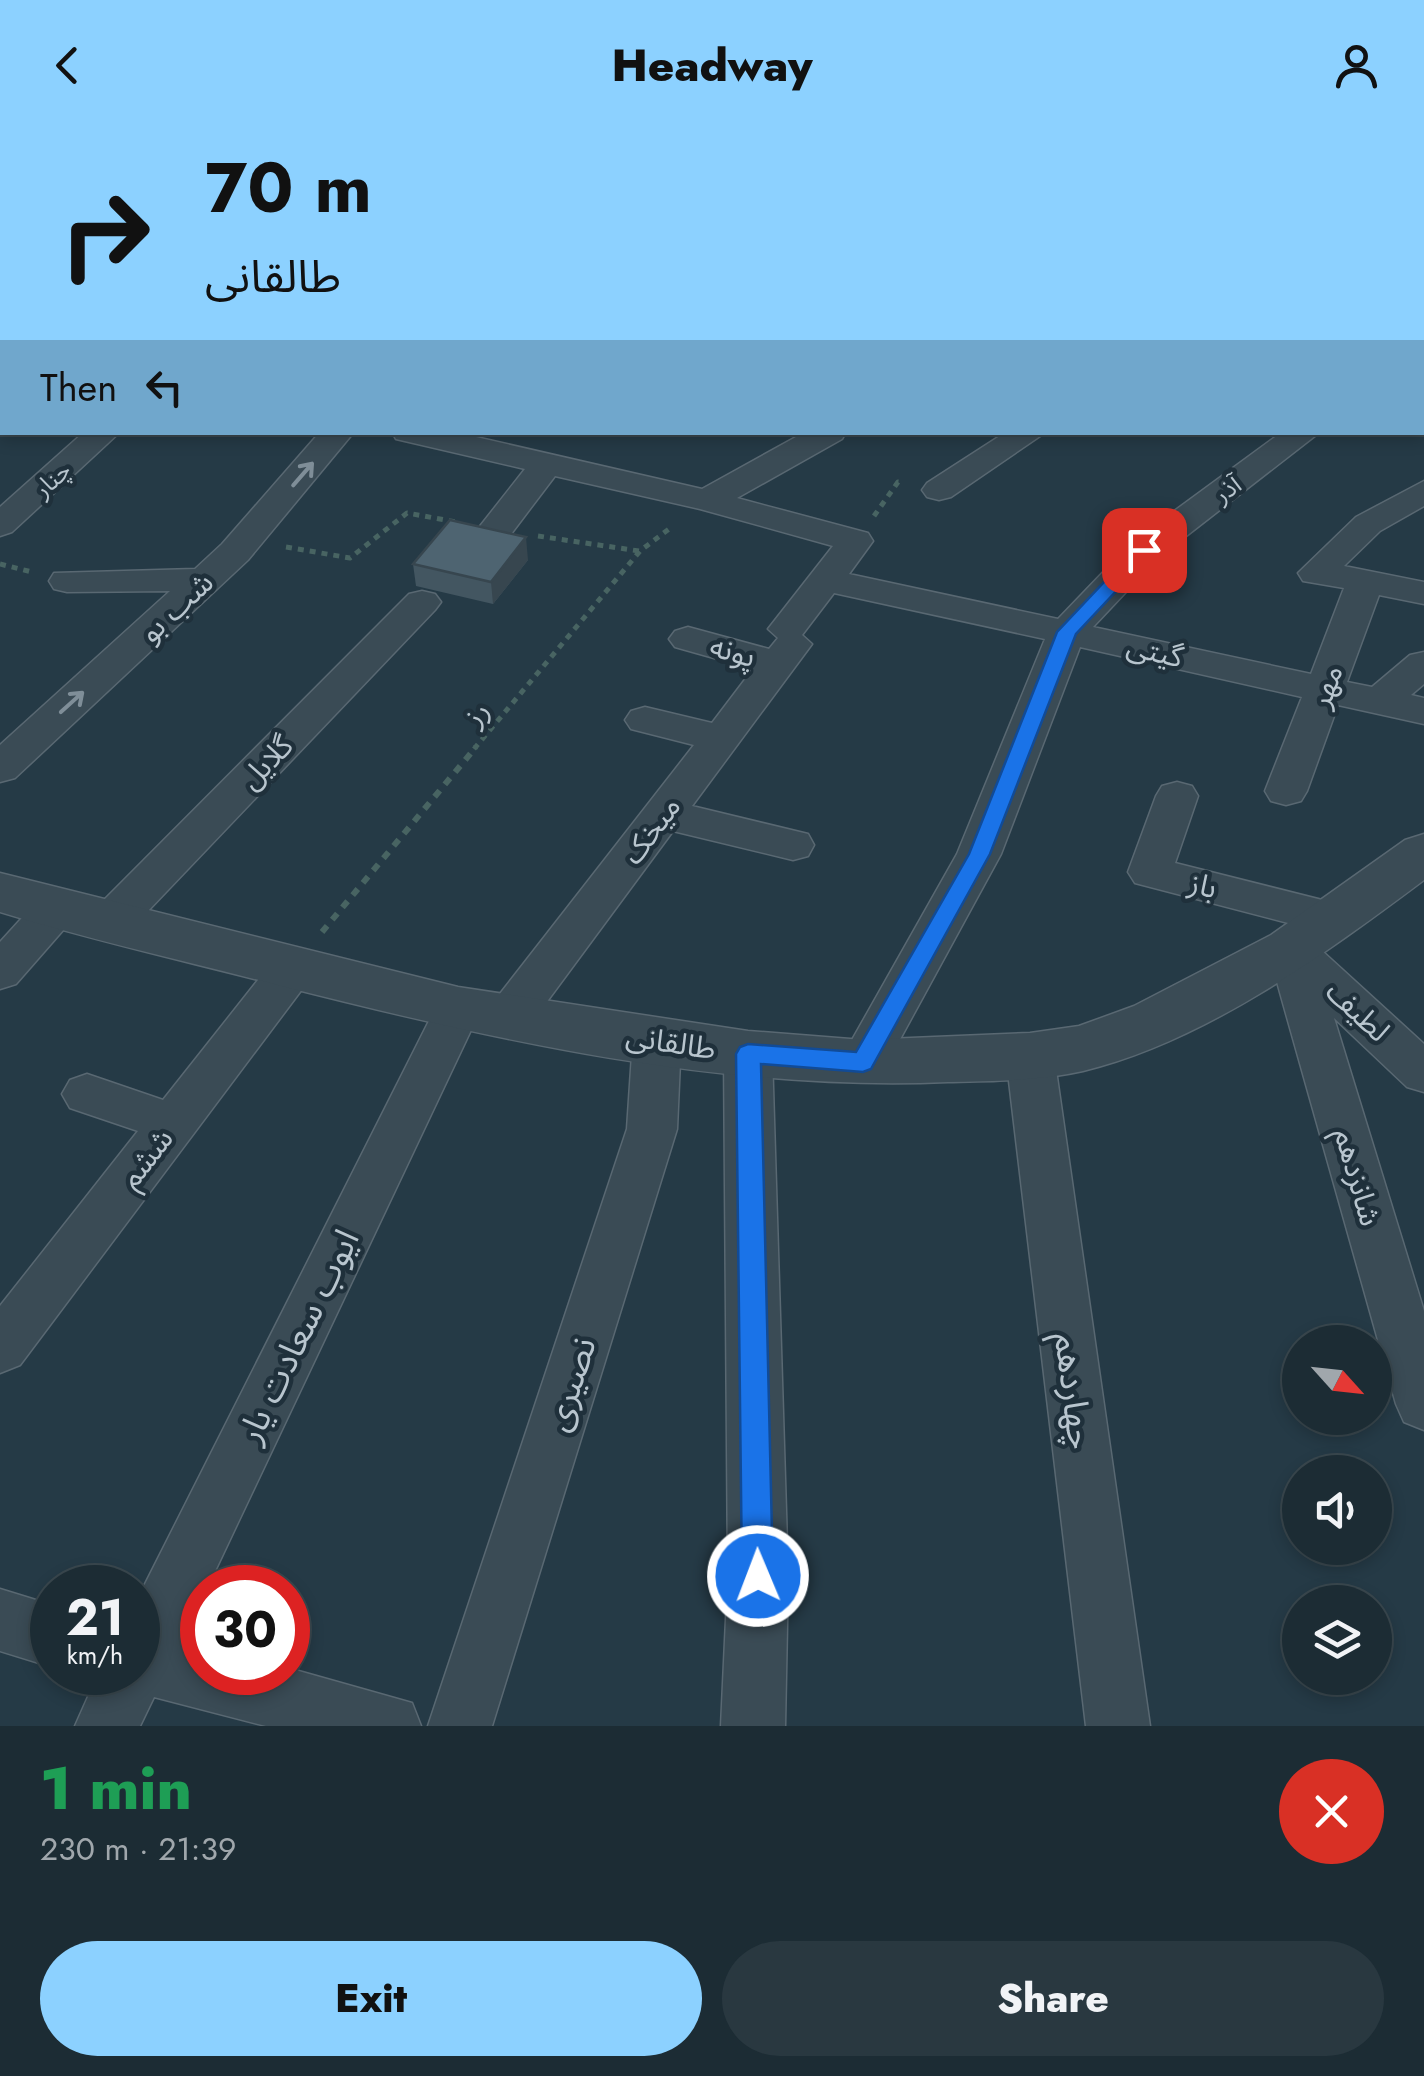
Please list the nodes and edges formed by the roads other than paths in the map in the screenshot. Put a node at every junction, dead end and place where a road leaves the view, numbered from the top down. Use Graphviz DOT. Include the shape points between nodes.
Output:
graph roads {
  1 [pos="101,435"];
  2 [pos="335,435"];
  3 [pos="421,435"];
  4 [pos="825,435"];
  5 [pos="1025,435"];
  6 [pos="1300,435"];
  7 [pos="547,464"];
  8 [pos="940,490"];
  9 [pos="1424,491"];
  10 [pos="707,500"];
  11 [pos="0,525"];
  12 [pos="496,530"];
  13 [pos="206,580"];
  14 [pos="827,580"];
  15 [pos="1366,580"];
  16 [pos="67,581"];
  17 [pos="1424,593"];
  18 [pos="422,602"];
  19 [pos="1067,632"];
  20 [pos="688,639"];
  21 [pos="786,646"];
  22 [pos="1424,664"];
  23 [pos="1326,689"];
  24 [pos="1379,701"];
  25 [pos="1424,711"];
  26 [pos="645,720"];
  27 [pos="720,738"];
  28 [pos="0,768"];
  29 [pos="1286,791"];
  30 [pos="1176,796"];
  31 [pos="662,814"];
  32 [pos="793,845"];
  33 [pos="1424,852"];
  34 [pos="0,892"];
  35 [pos="56,909"];
  36 [pos="110,922"];
  37 [pos="1313,934"];
  38 [pos="293,968"];
  39 [pos="0,972"];
  40 [pos="484,1013"];
  41 [pos="657,1039"];
  42 [pos="748,1054"];
  43 [pos="1030,1056"];
  44 [pos="863,1062"];
  45 [pos="1424,1072"];
  46 [pos="87,1094"];
  47 [pos="173,1123"];
  48 [pos="0,1348"];
  49 [pos="1424,1404"];
  50 [pos="0,1620"];
  51 [pos="160,1621"];
  52 [pos="30,1629"];
  53 [pos="160,1668"];
  54 [pos="122,1695"];
  55 [pos="107,1726"];
  56 [pos="390,1726"];
  57 [pos="460,1726"];
  58 [pos="753,1726"];
  59 [pos="1118,1726"];
  1 -- 11 [label="street, چنار"];
  13 -- 2 [label="street, شب بو, one-way"];
  3 -- 7 [label="street"];
  4 -- 10 [label="street"];
  5 -- 8 [label="street"];
  6 -- 19 [label="street, آذر" via="1144,550"];
  7 -- 10 [label="street"];
  7 -- 12 [label="street"];
  9 -- 15 [label="street" via="1368,524 1316,573"];
  10 -- 14 [label="street, میخک" via="855,541"];
  13 -- 16 [label="street"];
  28 -- 13 [label="street, شب بو, one-way"];
  14 -- 19 [label="street, گیتی"];
  14 -- 21 [label="street, میخک"];
  15 -- 17 [label="street"];
  15 -- 23 [label="street, مهر"];
  18 -- 36 [label="street, گلایل"];
  19 -- 23 [label="street, گیتی"];
  19 -- 44 [label="street" via="980,854"];
  20 -- 21 [label="street, پونه"];
  21 -- 27 [label="street, میخک"];
  22 -- 24 [label="street"];
  23 -- 24 [label="street, گیتی"];
  23 -- 29 [label="street, مهر"];
  24 -- 25 [label="street, گیتی"];
  26 -- 27 [label="street"];
  27 -- 31 [label="street, میخک"];
  30 -- 37 [label="street, باز" via="1150,872"];
  31 -- 32 [label="street"];
  31 -- 40 [label="street, میخک"];
  33 -- 37 [label="street, طالقانی"];
  34 -- 35 [label="street, طالقانی"];
  35 -- 36 [label="street, طالقانی"];
  35 -- 39 [label="street"];
  36 -- 38 [label="street, طالقانی"];
  37 -- 43 [label="street, طالقانی" via="1154,1022 1083,1048"];
  37 -- 45 [label="street, لطیف"];
  37 -- 49 [label="street, شانزدهم"];
  38 -- 40 [label="street, طالقانی"];
  38 -- 47 [label="street, ششم"];
  40 -- 41 [label="street, طالقانی"];
  40 -- 51 [label="street, ایوب سعادت یار"];
  41 -- 42 [label="street, طالقانی"];
  41 -- 57 [label="street, نصیری" via="652,1129"];
  42 -- 44 [label="street, طالقانی"];
  42 -- 58 [label="street" via="758,1576"];
  43 -- 44 [label="street, طالقانی"];
  43 -- 59 [label="street, چهاردهم"];
  46 -- 47 [label="street"];
  47 -- 48 [label="street, ششم"];
  50 -- 52 [label="street"];
  53 -- 56 [label="street"];
  54 -- 55 [label="street"];
}
